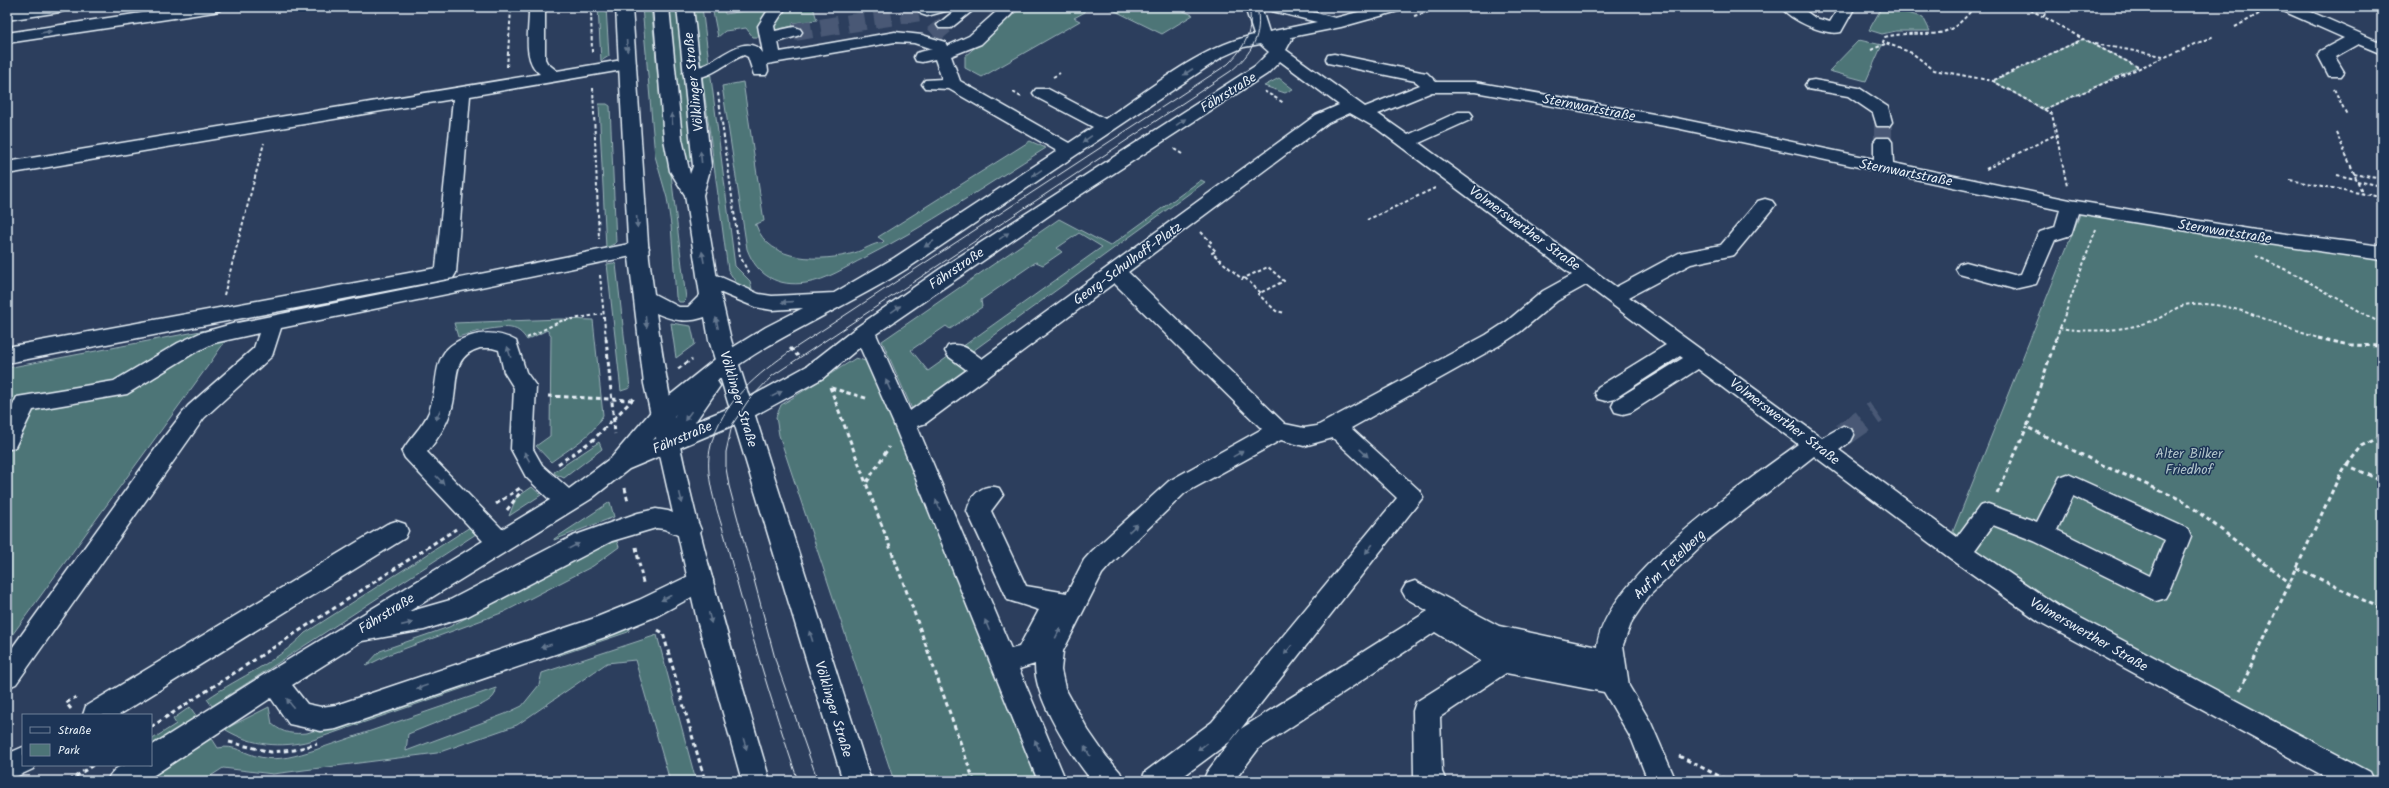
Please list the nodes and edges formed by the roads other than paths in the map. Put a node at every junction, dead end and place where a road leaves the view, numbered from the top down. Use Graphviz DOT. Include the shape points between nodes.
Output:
graph roads {
  1 [pos="60,7"];
  2 [pos="214,7"];
  3 [pos="531,7"];
  4 [pos="624,7"];
  5 [pos="661,7"];
  6 [pos="685,7"];
  7 [pos="943,7"];
  8 [pos="969,7"];
  9 [pos="989,7"];
  10 [pos="1004,7"];
  11 [pos="1253,7"];
  12 [pos="1274,7"];
  13 [pos="1396,7"];
  14 [pos="1789,7"];
  15 [pos="1847,7"];
  16 [pos="2287,7"];
  17 [pos="777,9"];
  18 [pos="927,11"];
  19 [pos="7,15"];
  20 [pos="1341,22"];
  21 [pos="794,32"];
  22 [pos="7,38"];
  23 [pos="2357,38"];
  24 [pos="931,39"];
  25 [pos="769,40"];
  26 [pos="1276,40"];
  27 [pos="2382,49"];
  28 [pos="1221,51"];
  29 [pos="946,52"];
  30 [pos="1334,59"];
  31 [pos="763,63"];
  32 [pos="628,64"];
  33 [pos="692,73"];
  34 [pos="555,77"];
  35 [pos="1248,77"];
  36 [pos="2334,78"];
  37 [pos="930,84"];
  38 [pos="952,84"];
  39 [pos="1814,85"];
  40 [pos="1432,87"];
  41 [pos="462,92"];
  42 [pos="1042,93"];
  43 [pos="1357,110"];
  44 [pos="1464,116"];
  45 [pos="1883,122"];
  46 [pos="1106,126"];
  47 [pos="1407,142"];
  48 [pos="1883,142"];
  49 [pos="1070,151"];
  50 [pos="7,168"];
  51 [pos="1884,168"];
  52 [pos="694,195"];
  53 [pos="1765,206"];
  54 [pos="2070,206"];
  55 [pos="639,248"];
  56 [pos="2382,253"];
  57 [pos="1966,269"];
  58 [pos="1114,271"];
  59 [pos="1588,275"];
  60 [pos="709,287"];
  61 [pos="1616,295"];
  62 [pos="644,298"];
  63 [pos="840,298"];
  64 [pos="272,322"];
  65 [pos="864,332"];
  66 [pos="1682,345"];
  67 [pos="956,351"];
  68 [pos="7,356"];
  69 [pos="1700,358"];
  70 [pos="727,361"];
  71 [pos="982,370"];
  72 [pos="1606,393"];
  73 [pos="1623,406"];
  74 [pos="742,412"];
  75 [pos="662,414"];
  76 [pos="902,417"];
  77 [pos="1336,427"];
  78 [pos="1278,431"];
  79 [pos="1844,435"];
  80 [pos="7,441"];
  81 [pos="668,443"];
  82 [pos="1819,447"];
  83 [pos="620,463"];
  84 [pos="991,495"];
  85 [pos="567,502"];
  86 [pos="689,530"];
  87 [pos="396,531"];
  88 [pos="2043,534"];
  89 [pos="500,543"];
  90 [pos="1960,552"];
  91 [pos="701,580"];
  92 [pos="1415,591"];
  93 [pos="1065,603"];
  94 [pos="355,632"];
  95 [pos="1503,661"];
  96 [pos="1003,663"];
  97 [pos="1613,671"];
  98 [pos="7,676"];
  99 [pos="274,682"];
  100 [pos="98,714"];
  101 [pos="152,760"];
  102 [pos="22,761"];
  103 [pos="143,766"];
  104 [pos="7,769"];
  105 [pos="120,781"];
  106 [pos="756,781"];
  107 [pos="857,781"];
  108 [pos="1052,781"];
  109 [pos="1110,781"];
  110 [pos="1155,781"];
  111 [pos="1218,781"];
  112 [pos="1432,781"];
  113 [pos="1662,781"];
  114 [pos="2360,781"];
  1 -- 19 [label="street"];
  22 -- 2 [label="street, one-way"];
  3 -- 34 [label="street" via="537,9 536,59 539,65"];
  4 -- 32 [label="street, one-way"];
  52 -- 5 [label="street, one-way" via="679,171 673,139"];
  6 -- 33 [label="street, Völklinger Straße"];
  7 -- 18 [label="street"];
  8 -- 24 [label="street"];
  9 -- 29 [label="street" via="992,13"];
  10 -- 29 [label="street" via="1005,12 975,40"];
  11 -- 26 [label="street" via="1257,24"];
  12 -- 20 [label="street" via="1317,19"];
  13 -- 20 [label="street"];
  14 -- 15 [label="street" via="1809,21 1835,29"];
  16 -- 23 [label="street"];
  17 -- 25 [label="street" via="766,26"];
  20 -- 26 [label="street"];
  21 -- 25 [label="street"];
  23 -- 27 [label="street"];
  23 -- 36 [label="street" via="2326,55"];
  24 -- 29 [label="street"];
  24 -- 31 [label="street" via="906,36"];
  25 -- 31 [label="street"];
  26 -- 28 [label="street, Fährstraße" via="1239,43"];
  26 -- 35 [label="street, Fährstraße" via="1272,62 1262,71"];
  26 -- 43 [label="street, Volmerswerther Straße"];
  28 -- 35 [label="street" via="1240,48 1253,53 1257,64"];
  28 -- 46 [label="street, Fährstraße, one-way"];
  29 -- 38 [label="street"];
  30 -- 40 [label="street" via="1421,78"];
  31 -- 33 [label="street" via="751,51 742,51 733,53 714,66"];
  32 -- 34 [label="street"];
  32 -- 55 [label="street, one-way"];
  52 -- 33 [label="street, Völklinger Straße, one-way" via="702,166"];
  34 -- 41 [label="street"];
  65 -- 35 [label="street, Fährstraße, one-way" via="1050,206"];
  37 -- 38 [label="street"];
  38 -- 49 [label="street"];
  39 -- 45 [label="street" via="1858,94 1882,111"];
  40 -- 43 [label="street, Sternwartstraße"];
  40 -- 51 [label="street, Sternwartstraße" via="1462,86 1495,90 1676,123"];
  41 -- 50 [label="street"];
  41 -- 68 [label="street" via="446,272"];
  42 -- 46 [label="street"];
  43 -- 47 [label="street, Volmerswerther Straße"];
  43 -- 58 [label="street, Georg-Schulhoff-Platz" via="1322,119"];
  44 -- 47 [label="street"];
  46 -- 49 [label="street, Fährstraße, one-way"];
  47 -- 59 [label="street, Volmerswerther Straße"];
  48 -- 51 [label="street"];
  49 -- 63 [label="street, Fährstraße, one-way" via="901,263"];
  51 -- 54 [label="street, Sternwartstraße"];
  60 -- 52 [label="street, Völklinger Straße, one-way"];
  53 -- 61 [label="street" via="1727,250 1686,258"];
  54 -- 56 [label="street, Sternwartstraße" via="2255,236"];
  54 -- 57 [label="street" via="2064,231 2047,236 2029,279 2014,282"];
  55 -- 62 [label="street"];
  55 -- 64 [label="street"];
  58 -- 71 [label="street, Georg-Schulhoff-Platz"];
  58 -- 78 [label="street"];
  59 -- 61 [label="street, Volmerswerther Straße"];
  59 -- 77 [label="street" via="1550,296 1493,340"];
  60 -- 62 [label="street" via="702,309 696,314 684,316"];
  63 -- 60 [label="street, one-way" via="767,302"];
  70 -- 60 [label="street, Völklinger Straße, one-way"];
  61 -- 66 [label="street, Volmerswerther Straße"];
  62 -- 75 [label="street, one-way" via="655,384"];
  63 -- 70 [label="street, Fährstraße" via="780,329"];
  64 -- 80 [label="street" via="207,338 119,388 25,403"];
  64 -- 98 [label="street" via="264,351 192,418 169,447"];
  74 -- 65 [label="street, Fährstraße, one-way" via="815,372"];
  76 -- 65 [label="street, one-way"];
  66 -- 69 [label="street, Volmerswerther Straße"];
  66 -- 72 [label="street"];
  67 -- 71 [label="street"];
  69 -- 73 [label="street"];
  69 -- 82 [label="street, Volmerswerther Straße"];
  70 -- 74 [label="street, Völklinger Straße"];
  70 -- 75 [label="street, Fährstraße"];
  70 -- 81 [label="street, one-way"];
  71 -- 76 [label="street, Georg-Schulhoff-Platz" via="918,417"];
  74 -- 81 [label="street, Fährstraße"];
  107 -- 74 [label="street, Völklinger Straße, one-way"];
  75 -- 81 [label="street"];
  75 -- 83 [label="street, Fährstraße"];
  96 -- 76 [label="street, one-way"];
  77 -- 78 [label="street" via="1304,437"];
  77 -- 110 [label="street, one-way" via="1411,497 1222,730"];
  93 -- 78 [label="street, one-way" via="1093,567 1177,487"];
  79 -- 82 [label="street, Auf'm Tetelberg"];
  81 -- 83 [label="street, Fährstraße"];
  81 -- 86 [label="street, one-way"];
  82 -- 90 [label="street, Volmerswerther Straße"];
  82 -- 97 [label="street, Auf'm Tetelberg" via="1729,508 1636,592 1619,617 1610,642"];
  83 -- 85 [label="street, Fährstraße"];
  84 -- 93 [label="street" via="981,503 979,511 1017,593 1025,597"];
  85 -- 89 [label="street, Fährstraße"];
  85 -- 89 [label="street, one-way" via="534,479 522,449 525,386 515,374 508,346 498,340 488,340 460,347 451,356 441,409 430,433 413,452"];
  86 -- 91 [label="street"];
  94 -- 86 [label="street, one-way" via="406,624 458,609 495,591 540,564 608,531 660,519"];
  87 -- 100 [label="street"];
  88 -- 88 [label="street" via="2068,483 2179,536 2156,591"];
  88 -- 90 [label="street" via="1988,513"];
  89 -- 94 [label="street, Fährstraße"];
  90 -- 114 [label="street, Volmerswerther Straße" via="2049,614"];
  91 -- 99 [label="street, one-way" via="648,608 606,625 336,717 321,719 299,716"];
  91 -- 106 [label="street, one-way" via="724,674"];
  92 -- 97 [label="street" via="1494,636"];
  93 -- 96 [label="street" via="1028,655"];
  109 -- 93 [label="street, one-way" via="1095,766 1052,689 1048,674 1047,660"];
  94 -- 99 [label="street, Fährstraße"];
  95 -- 97 [label="street"];
  95 -- 111 [label="street" via="1435,620 1249,739"];
  95 -- 112 [label="street" via="1426,711 1428,776"];
  108 -- 96 [label="street, one-way"];
  97 -- 113 [label="street, Auf'm Tetelberg" via="1621,700 1639,726"];
  99 -- 101 [label="street, Fährstraße"];
  102 -- 104 [label="street"];
  103 -- 105 [label="street"];
}
